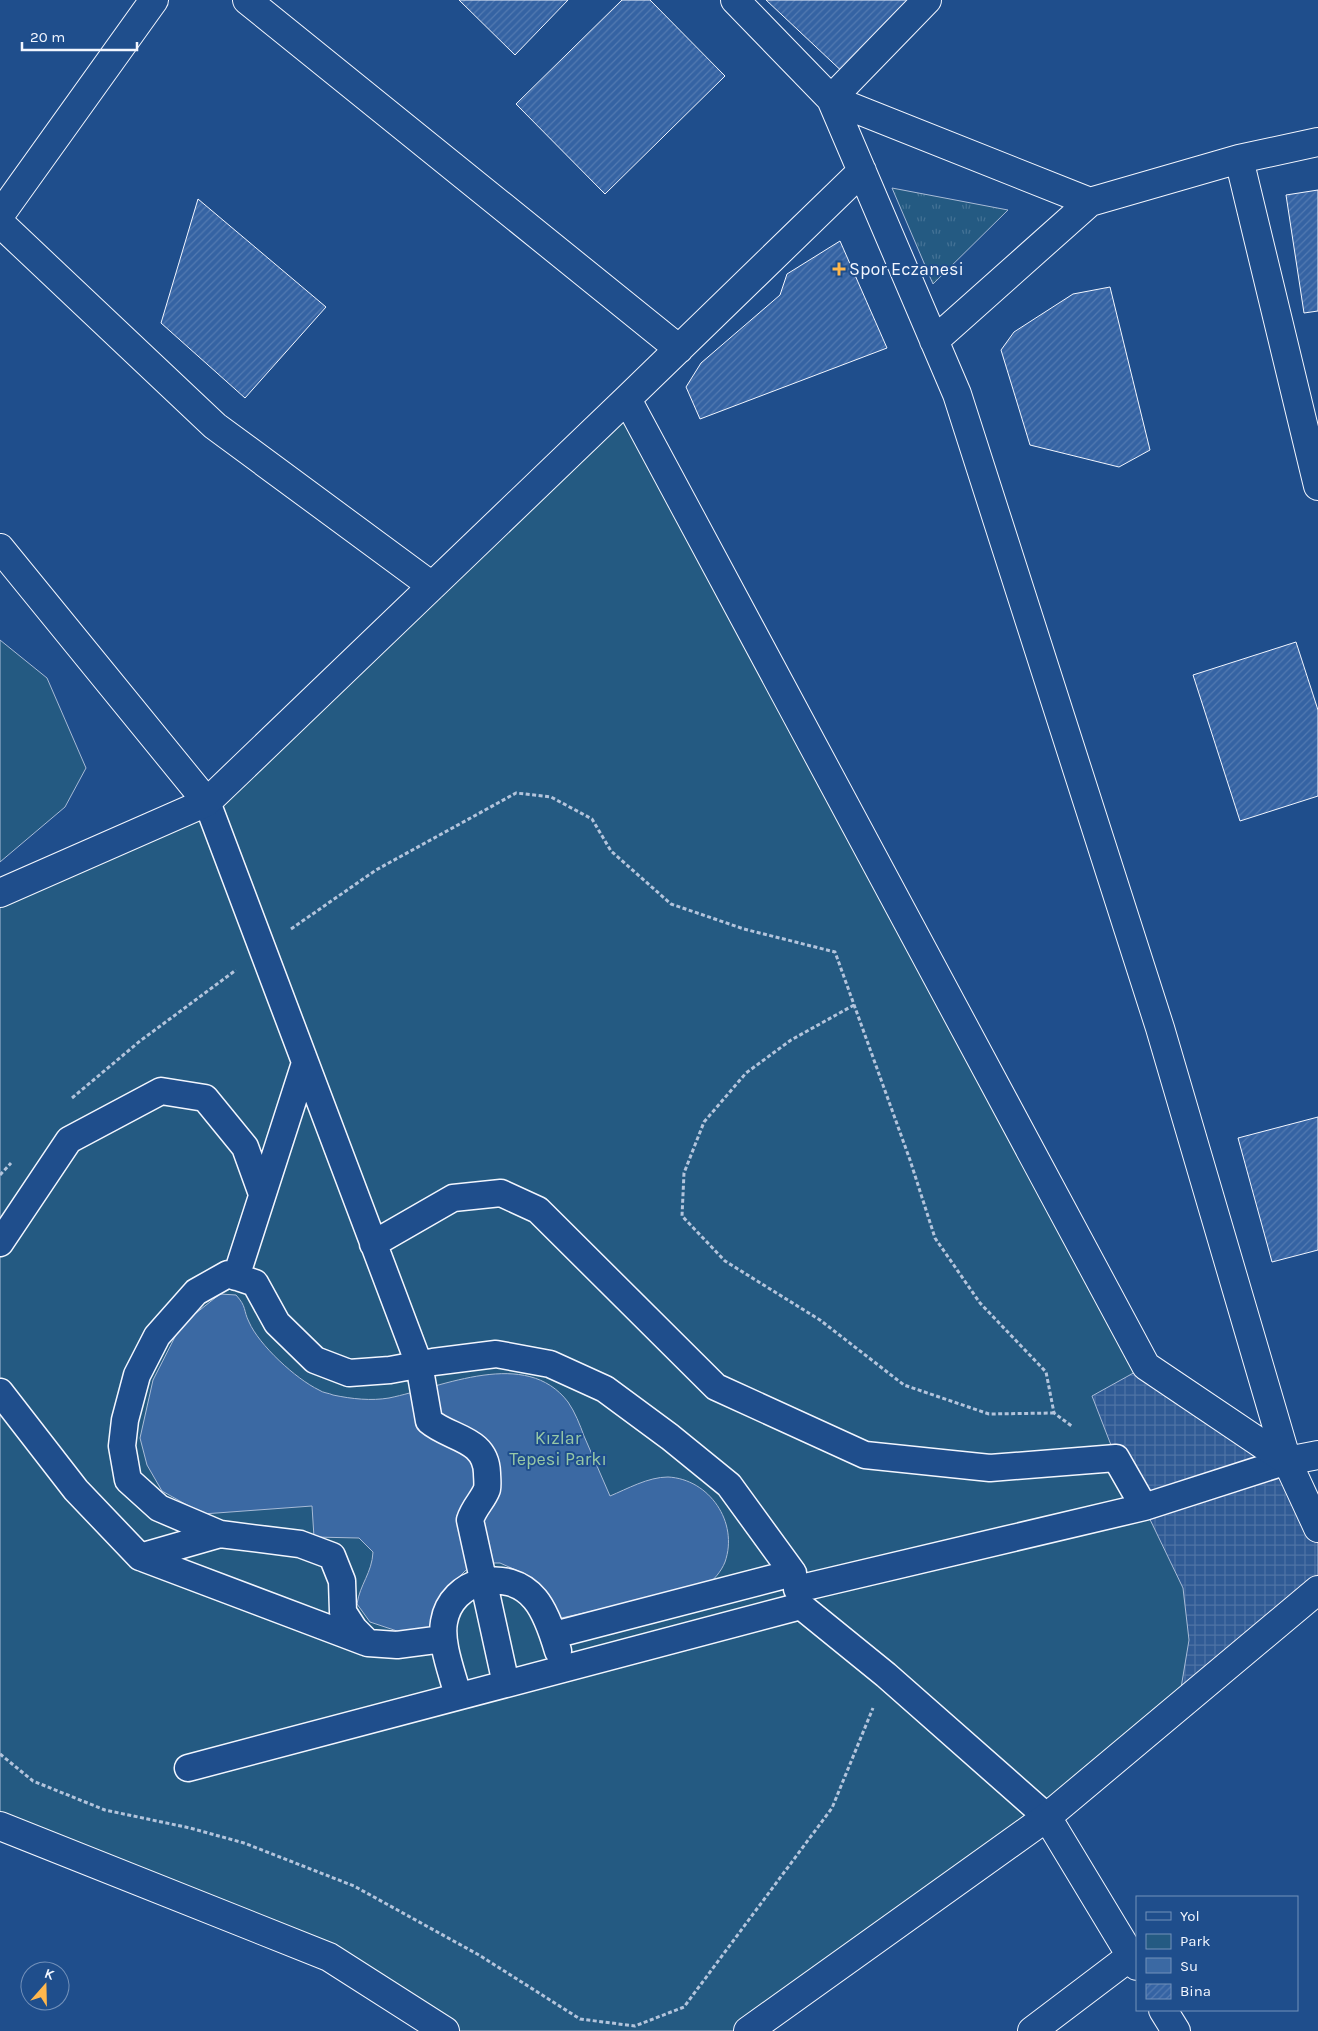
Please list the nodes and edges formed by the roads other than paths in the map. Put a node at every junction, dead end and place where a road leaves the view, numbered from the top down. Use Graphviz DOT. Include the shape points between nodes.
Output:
graph roads {
  1 [pos="154,0"];
  2 [pos="247,0"];
  3 [pos="735,0"];
  4 [pos="927,0"];
  5 [pos="830,99"];
  6 [pos="1318,142"];
  7 [pos="1238,159"];
  8 [pos="862,171"];
  9 [pos="1090,202"];
  10 [pos="0,215"];
  11 [pos="0,222"];
  12 [pos="934,341"];
  13 [pos="679,349"];
  14 [pos="627,399"];
  15 [pos="1318,486"];
  16 [pos="0,548"];
  17 [pos="432,586"];
  18 [pos="207,802"];
  19 [pos="0,893"];
  20 [pos="305,1063"];
  21 [pos="262,1194"];
  22 [pos="0,1243"];
  23 [pos="373,1244"];
  24 [pos="236,1277"];
  25 [pos="419,1364"];
  26 [pos="0,1392"];
  27 [pos="1318,1454"];
  28 [pos="1287,1461"];
  29 [pos="1144,1507"];
  30 [pos="1318,1528"];
  31 [pos="220,1534"];
  32 [pos="140,1556"];
  33 [pos="483,1581"];
  34 [pos="797,1589"];
  35 [pos="1318,1590"];
  36 [pos="554,1635"];
  37 [pos="443,1639"];
  38 [pos="368,1643"];
  39 [pos="562,1668"];
  40 [pos="506,1684"];
  41 [pos="458,1696"];
  42 [pos="188,1768"];
  43 [pos="1046,1817"];
  44 [pos="0,1826"];
  45 [pos="1134,1961"];
  46 [pos="1164,2011"];
  47 [pos="445,2031"];
  48 [pos="748,2031"];
  49 [pos="1032,2031"];
  50 [pos="1176,2031"];
  1 -- 10 [label="street"];
  2 -- 13 [label="street"];
  3 -- 5 [label="street"];
  4 -- 5 [label="street"];
  5 -- 8 [label="street"];
  5 -- 9 [label="street"];
  6 -- 7 [label="street"];
  7 -- 9 [label="street"];
  7 -- 15 [label="street"];
  8 -- 12 [label="street"];
  8 -- 13 [label="street"];
  9 -- 12 [label="street"];
  11 -- 17 [label="street" via="215,426"];
  12 -- 28 [label="street" via="968,426 1155,1014"];
  13 -- 14 [label="street"];
  14 -- 17 [label="street"];
  14 -- 28 [label="street" via="1146,1366"];
  16 -- 18 [label="street"];
  17 -- 18 [label="street"];
  18 -- 19 [label="street"];
  18 -- 20 [label="street"];
  20 -- 21 [label="street"];
  20 -- 23 [label="street"];
  21 -- 22 [label="street" via="245,1147 205,1098 161,1091 69,1140"];
  21 -- 24 [label="street"];
  23 -- 25 [label="street"];
  23 -- 29 [label="street" via="453,1198 501,1193 538,1210 716,1387 864,1455 990,1468 1116,1458"];
  24 -- 25 [label="street" via="255,1283 277,1323 315,1360 349,1373"];
  24 -- 31 [label="street" via="228,1274 196,1292 157,1336 137,1375 122,1446 128,1480 159,1508"];
  25 -- 33 [label="street" via="429,1421 439,1430 477,1447 486,1466 487,1488 473,1509 470,1520"];
  25 -- 34 [label="street" via="496,1354 550,1364 605,1389 729,1485"];
  26 -- 32 [label="street" via="76,1490"];
  27 -- 28 [label="street"];
  28 -- 29 [label="street"];
  28 -- 30 [label="street"];
  29 -- 34 [label="street"];
  31 -- 32 [label="street"];
  31 -- 38 [label="street" via="300,1544 332,1556 342,1581 343,1612"];
  32 -- 38 [label="street"];
  33 -- 36 [label="street" via="508,1581 523,1588 536,1599"];
  33 -- 37 [label="street" via="460,1592 449,1606"];
  33 -- 40 [label="street"];
  34 -- 36 [label="street"];
  34 -- 39 [label="street"];
  34 -- 43 [label="street" via="886,1675"];
  35 -- 43 [label="street"];
  36 -- 39 [label="street"];
  37 -- 38 [label="street" via="397,1645"];
  37 -- 41 [label="street"];
  39 -- 40 [label="street"];
  40 -- 41 [label="street"];
  41 -- 42 [label="street"];
  43 -- 45 [label="street"];
  43 -- 48 [label="street"];
  44 -- 47 [label="street" via="328,1957"];
  45 -- 49 [label="street"];
  46 -- 50 [label="street"];
}
